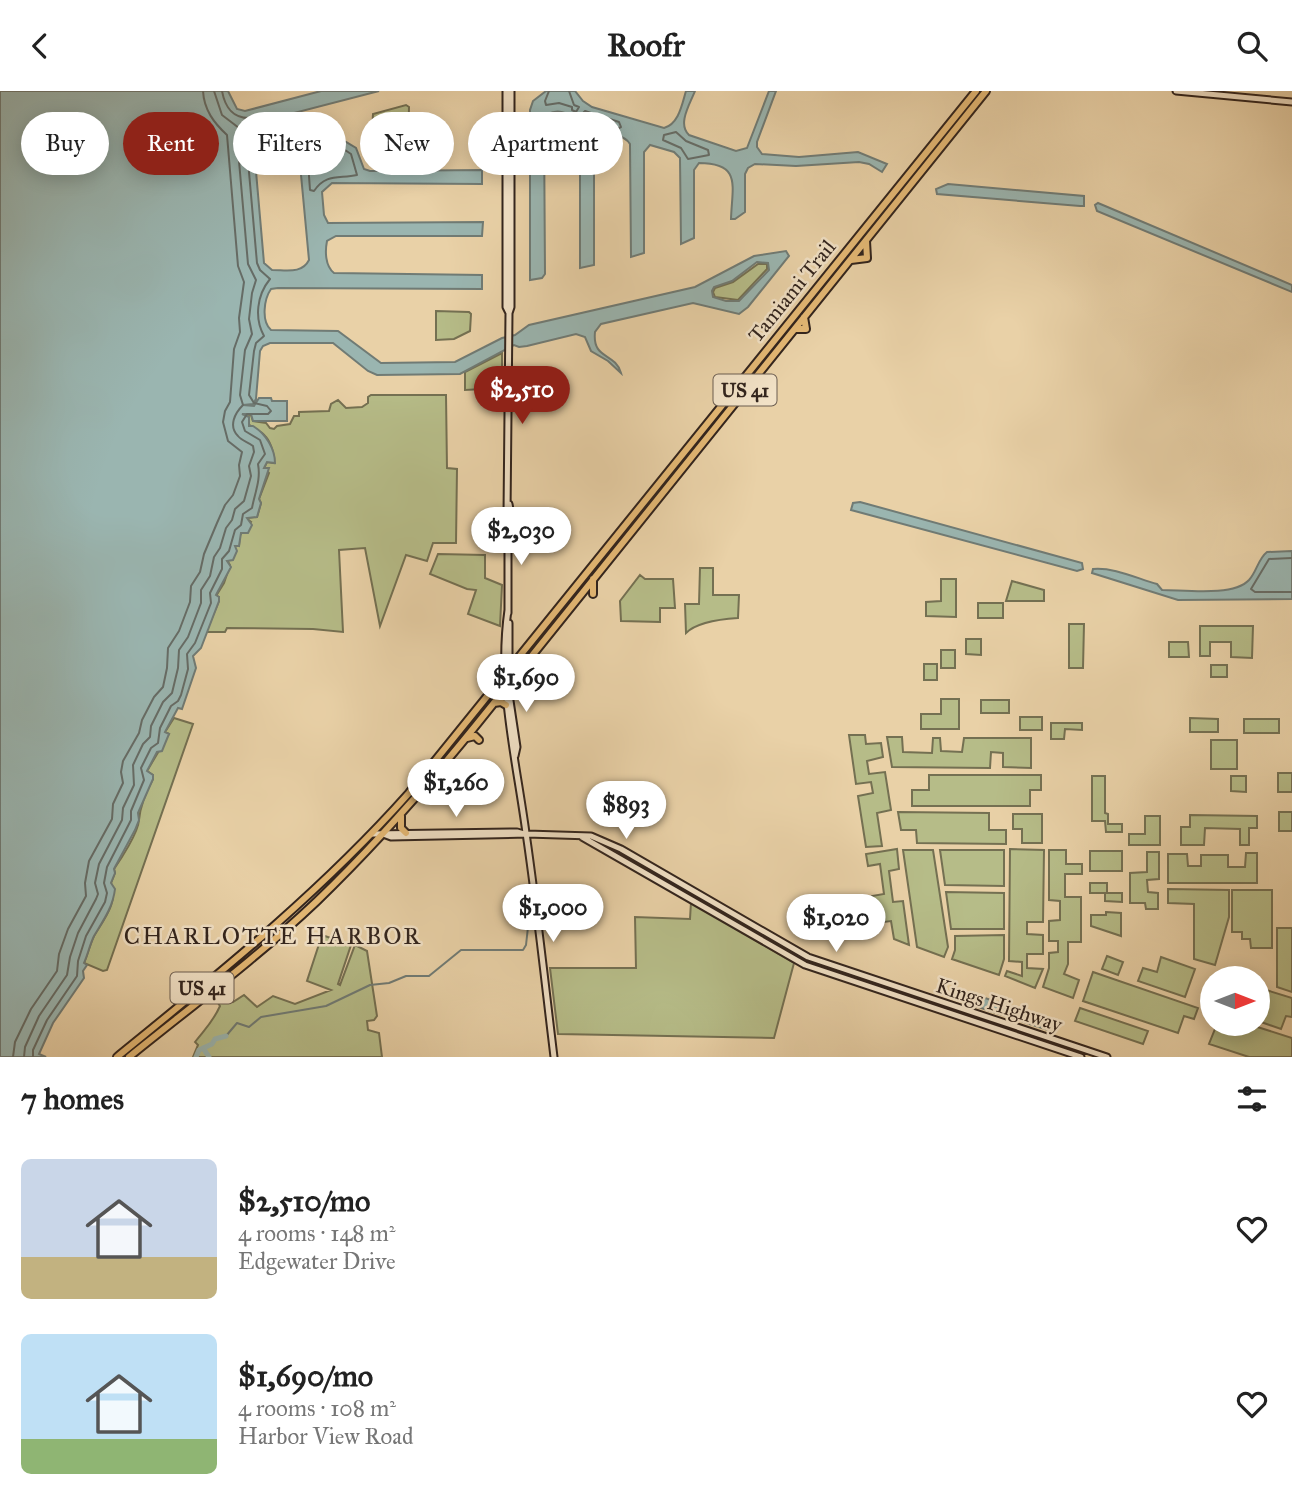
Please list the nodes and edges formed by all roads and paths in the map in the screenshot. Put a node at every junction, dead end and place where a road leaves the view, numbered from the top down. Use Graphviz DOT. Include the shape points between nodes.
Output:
graph roads {
  1 [pos="509,91"];
  2 [pos="975,91"];
  3 [pos="986,91"];
  4 [pos="1176,91"];
  5 [pos="1292,102"];
  6 [pos="866,240"];
  7 [pos="849,261"];
  8 [pos="742,381"];
  9 [pos="732,394"];
  10 [pos="739,397"];
  11 [pos="728,412"];
  12 [pos="589,571"];
  13 [pos="578,585"];
  14 [pos="587,587"];
  15 [pos="576,600"];
  16 [pos="508,610"];
  17 [pos="510,652"];
  18 [pos="523,653"];
  19 [pos="510,669"];
  20 [pos="504,675"];
  21 [pos="507,687"];
  22 [pos="492,704"];
  23 [pos="506,705"];
  24 [pos="465,738"];
  25 [pos="479,740"];
  26 [pos="441,756"];
  27 [pos="515,756"];
  28 [pos="437,773"];
  29 [pos="401,814"];
  30 [pos="406,833"];
  31 [pos="372,834"];
  32 [pos="383,834"];
  33 [pos="434,835"];
  34 [pos="527,835"];
  35 [pos="582,837"];
  36 [pos="600,847"];
  37 [pos="619,848"];
  38 [pos="616,856"];
  39 [pos="645,862"];
  40 [pos="673,879"];
  41 [pos="669,886"];
  42 [pos="258,942"];
  43 [pos="254,956"];
  44 [pos="239,958"];
  45 [pos="216,987"];
  46 [pos="175,1010"];
  47 [pos="156,1025"];
  48 [pos="169,1025"];
  49 [pos="150,1040"];
  50 [pos="117,1057"];
  51 [pos="129,1057"];
  52 [pos="554,1057"];
  53 [pos="1081,1057"];
  54 [pos="1107,1057"];
  1 -- 16 [label="main road"];
  2 -- 8 [label="main road, Tamiami Trail / US 41"];
  3 -- 6 [label="main road, Tamiami Trail / US 41"];
  4 -- 5 [label="main road"];
  6 -- 7 [label="main road, Tamiami Trail / US 41"];
  6 -- 7 [label="main road" via="867,258"];
  7 -- 10 [label="main road, Tamiami Trail / US 41"];
  8 -- 9 [label="main road, Tamiami Trail / US 41"];
  8 -- 10 [label="main road"];
  9 -- 11 [label="main road"];
  9 -- 12 [label="main road, Tamiami Trail / US 41"];
  10 -- 11 [label="main road, Tamiami Trail / US 41"];
  11 -- 14 [label="main road, Tamiami Trail / US 41"];
  12 -- 13 [label="main road, Tamiami Trail / US 41"];
  12 -- 14 [label="main road"];
  13 -- 15 [label="main road"];
  13 -- 18 [label="main road, Tamiami Trail / US 41"];
  14 -- 15 [label="main road, Tamiami Trail / US 41"];
  15 -- 21 [label="main road, Tamiami Trail / US 41"];
  16 -- 17 [label="main road"];
  16 -- 20 [label="main road"];
  17 -- 18 [label="main road"];
  17 -- 19 [label="main road"];
  18 -- 19 [label="main road, Tamiami Trail / US 41"];
  19 -- 20 [label="main road, Tamiami Trail / US 41"];
  19 -- 21 [label="main road"];
  20 -- 21 [label="main road"];
  20 -- 26 [label="main road, Tamiami Trail / US 41"];
  21 -- 22 [label="main road, Tamiami Trail / US 41"];
  21 -- 23 [label="main road"];
  21 -- 27 [label="main road"];
  22 -- 23 [label="main road"];
  22 -- 24 [label="main road, Tamiami Trail / US 41"];
  23 -- 27 [label="main road"];
  24 -- 25 [label="main road"];
  24 -- 28 [label="main road, Tamiami Trail / US 41"];
  26 -- 28 [label="main road"];
  26 -- 31 [label="main road, Tamiami Trail / US 41"];
  27 -- 34 [label="main road"];
  28 -- 29 [label="main road, Tamiami Trail / US 41"];
  29 -- 30 [label="main road" via="400,824"];
  29 -- 32 [label="main road, Tamiami Trail / US 41"];
  30 -- 32 [label="main road, Kings Highway"];
  30 -- 33 [label="main road, Kings Highway"];
  31 -- 32 [label="main road"];
  31 -- 42 [label="main road, Tamiami Trail / US 41"];
  32 -- 33 [label="main road, Kings Highway"];
  32 -- 43 [label="main road, Tamiami Trail / US 41"];
  33 -- 34 [label="main road, Kings Highway"];
  34 -- 35 [label="main road, Kings Highway"];
  34 -- 52 [label="main road"];
  35 -- 36 [label="main road, Kings Highway"];
  35 -- 37 [label="main road, Kings Highway" via="591,836"];
  36 -- 37 [label="main road"];
  36 -- 38 [label="main road, Kings Highway"];
  37 -- 39 [label="main road, Kings Highway"];
  38 -- 39 [label="main road" via="621,853"];
  38 -- 41 [label="main road, Kings Highway"];
  39 -- 40 [label="main road, Kings Highway"];
  40 -- 41 [label="main road"];
  40 -- 54 [label="main road, Kings Highway" via="822,963"];
  41 -- 53 [label="main road, Kings Highway" via="805,965"];
  42 -- 43 [label="main road"];
  42 -- 44 [label="main road, Tamiami Trail / US 41"];
  43 -- 45 [label="main road, Tamiami Trail / US 41"];
  44 -- 45 [label="main road"];
  44 -- 46 [label="main road, Tamiami Trail / US 41"];
  45 -- 48 [label="main road, Tamiami Trail / US 41"];
  46 -- 47 [label="main road, Tamiami Trail / US 41"];
  46 -- 48 [label="main road"];
  47 -- 49 [label="main road"];
  47 -- 50 [label="main road, Tamiami Trail / US 41"];
  48 -- 49 [label="main road, Tamiami Trail / US 41"];
  49 -- 51 [label="main road, Tamiami Trail / US 41"];
}
